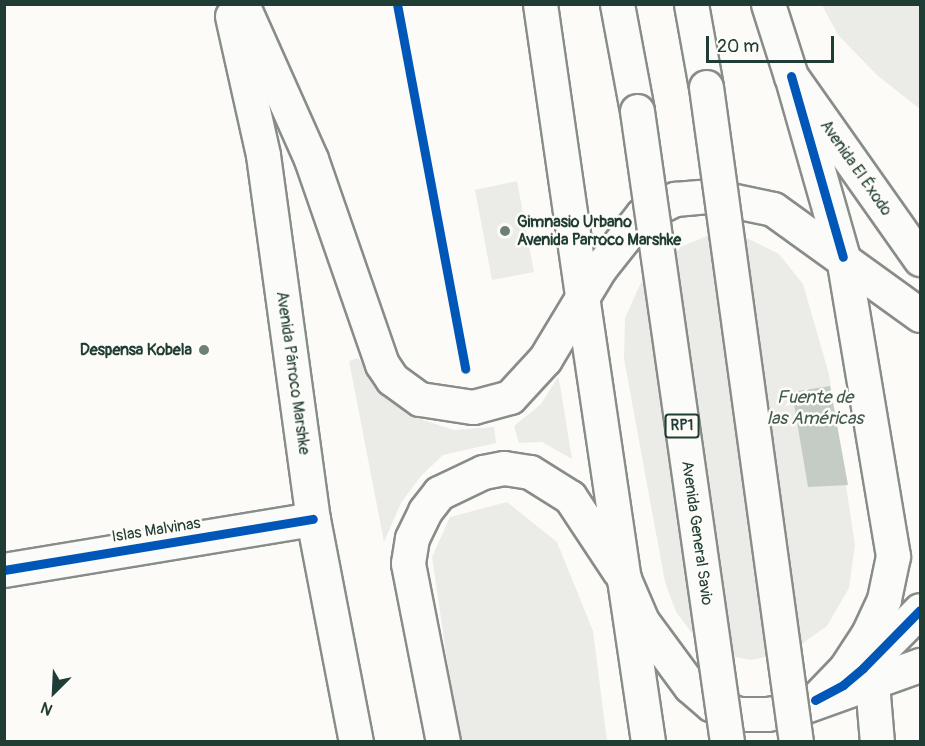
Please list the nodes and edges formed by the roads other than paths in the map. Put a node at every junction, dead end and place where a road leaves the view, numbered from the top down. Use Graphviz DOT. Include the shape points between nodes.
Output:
graph roads {
  1 [pos="229,4"];
  2 [pos="242,4"];
  3 [pos="540,4"];
  4 [pos="617,4"];
  5 [pos="691,4"];
  6 [pos="768,4"];
  7 [pos="791,76"];
  8 [pos="843,256"];
  9 [pos="921,259"];
  10 [pos="582,296"];
  11 [pos="921,315"];
  12 [pos="313,519"];
  13 [pos="4,570"];
  14 [pos="624,579"];
  15 [pos="921,610"];
  16 [pos="877,617"];
  17 [pos="921,665"];
  18 [pos="872,671"];
  19 [pos="815,700"];
  20 [pos="356,741"];
  21 [pos="443,741"];
  22 [pos="648,741"];
  23 [pos="727,741"];
  24 [pos="796,741"];
  25 [pos="877,741"];
  1 -- 12 [label="main road, Avenida Párroco Marshke" via="263,155"];
  2 -- 10 [label="main road" via="311,159 382,364 406,392 432,403 473,406 510,397 545,360"];
  3 -- 10 [label="main road"];
  4 -- 23 [label="main road, Avenida General Savio / RP1, bridge" via="637,111"];
  5 -- 24 [label="main road, bridge"];
  6 -- 7 [label="main road"];
  7 -- 8 [label="main road"];
  7 -- 9 [label="main road, Avenida El Éxodo"];
  8 -- 10 [label="main road" via="773,209 734,199 690,196 660,203 642,214"];
  8 -- 11 [label="main road"];
  8 -- 16 [label="main road" via="893,556"];
  10 -- 14 [label="main road"];
  12 -- 13 [label="main road, Islas Malvinas"];
  12 -- 20 [label="main road, Avenida Párroco Marshke"];
  14 -- 19 [label="main road" via="657,644 674,668 711,704 739,714 767,714 797,709"];
  14 -- 21 [label="main road" via="570,497 530,472 504,468 483,472 440,493 425,511 412,538 408,563"];
  14 -- 22 [label="main road"];
  15 -- 18 [label="main road"];
  16 -- 18 [label="main road"];
  16 -- 19 [label="main road" via="845,669"];
  17 -- 18 [label="main road"];
  18 -- 19 [label="main road"];
  18 -- 25 [label="main road"];
}
